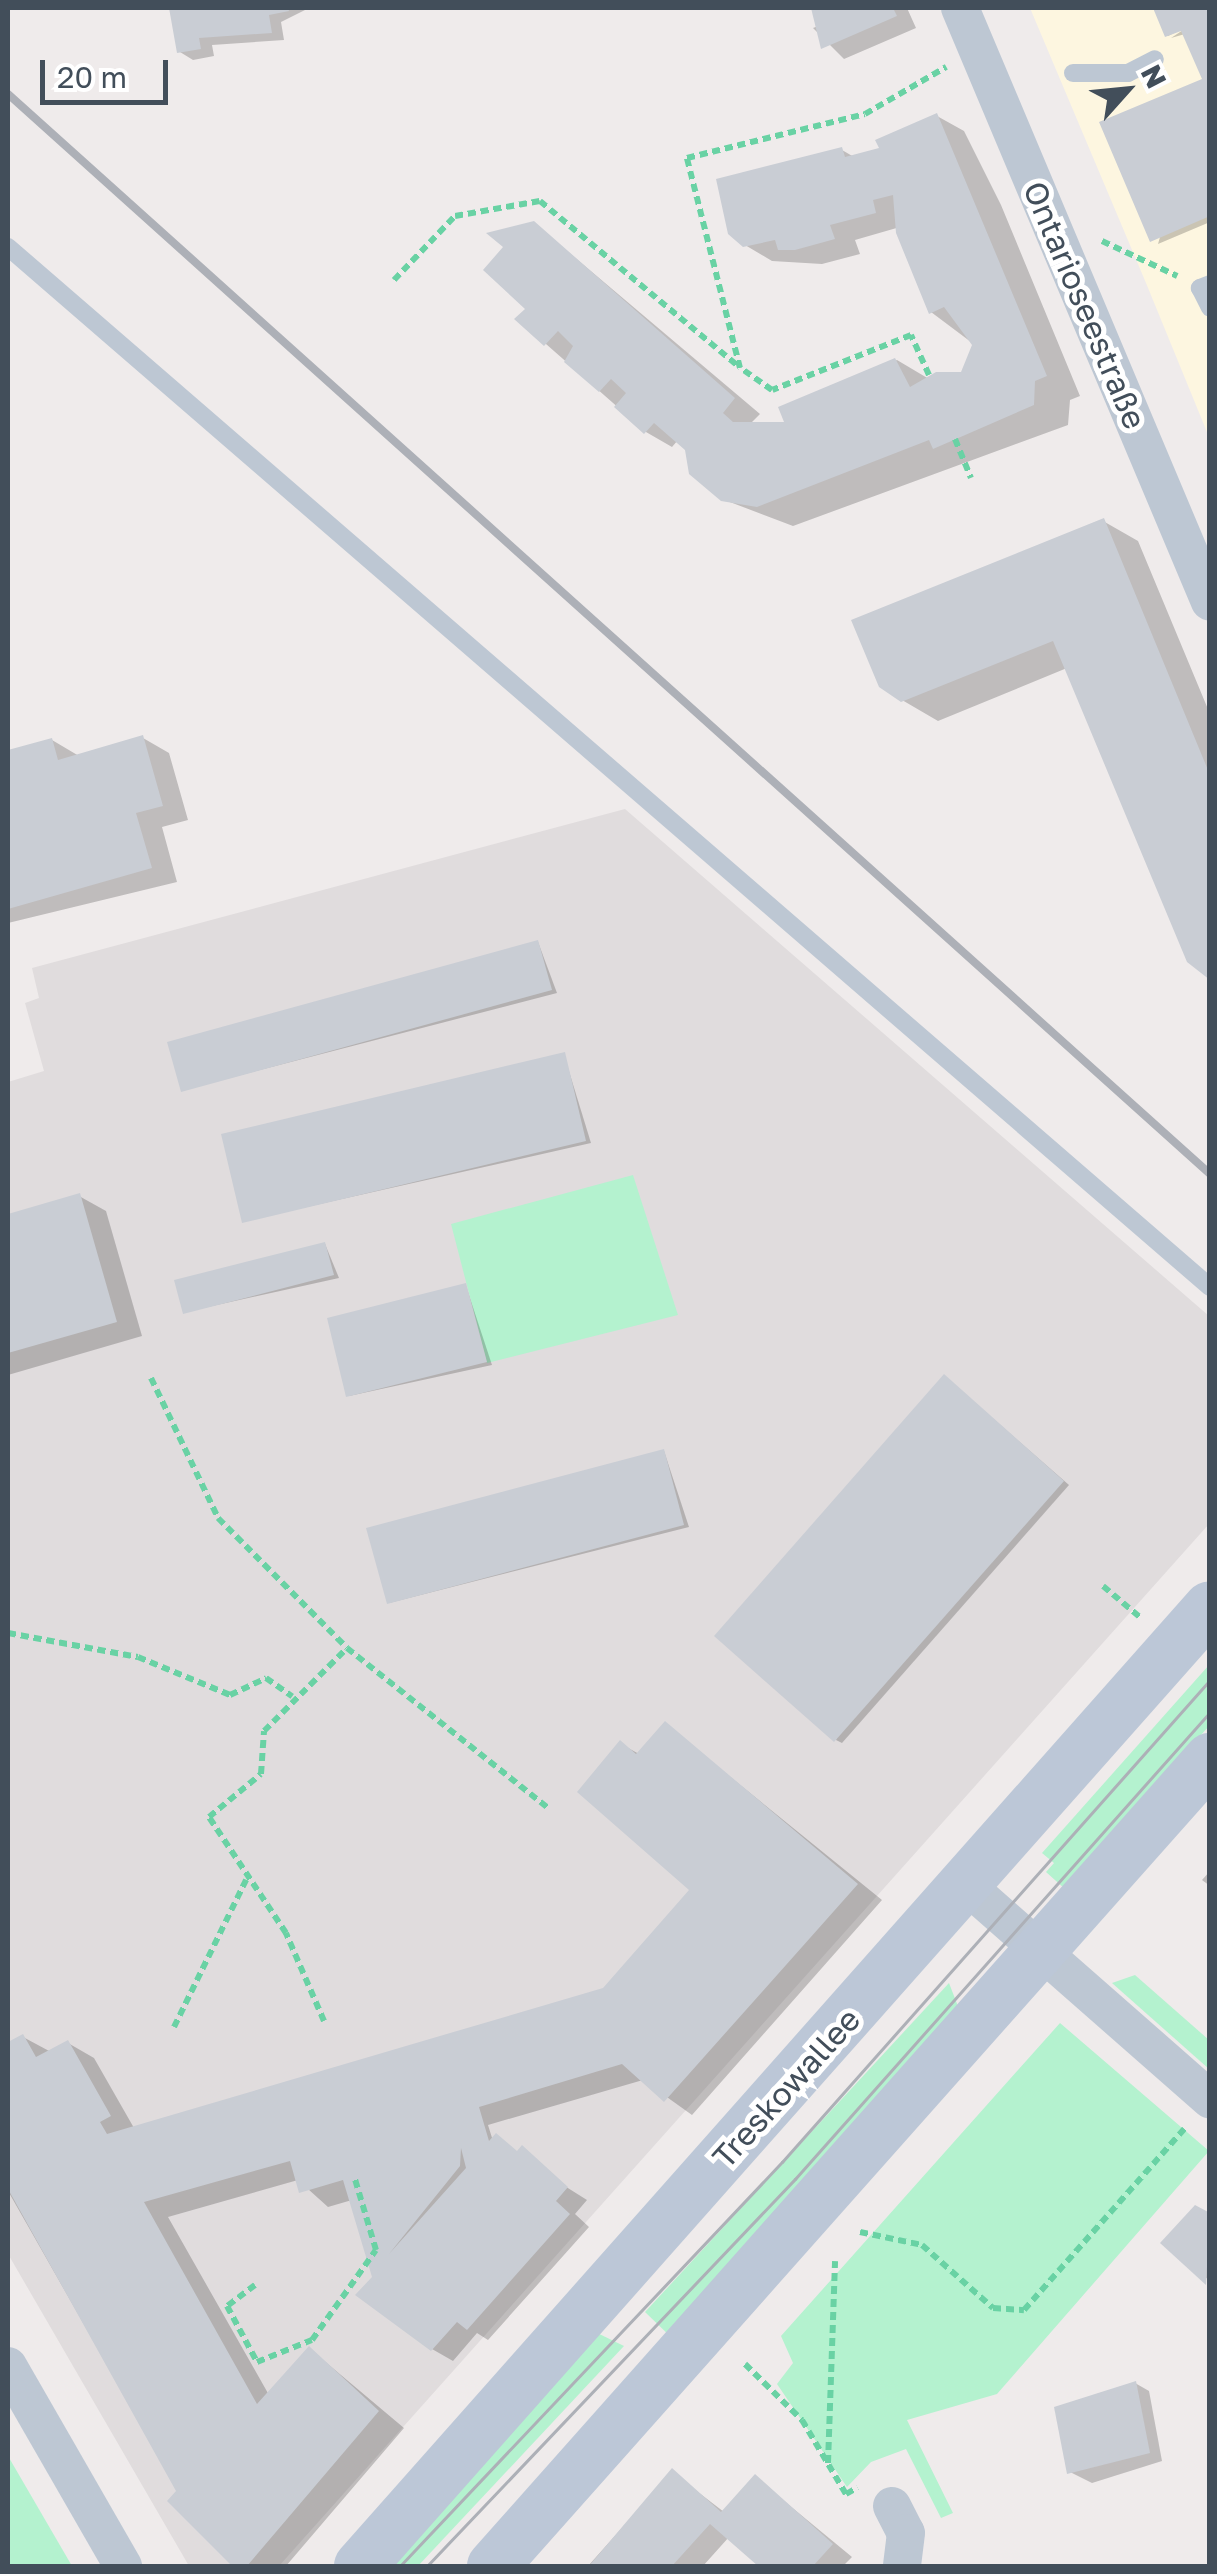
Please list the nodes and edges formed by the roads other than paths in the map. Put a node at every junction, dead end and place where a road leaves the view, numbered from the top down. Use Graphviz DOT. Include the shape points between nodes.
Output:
graph roads {
  1 [pos="960,8"];
  2 [pos="1155,59"];
  3 [pos="1073,73"];
  4 [pos="8,247"];
  5 [pos="1205,286"];
  6 [pos="1210,308"];
  7 [pos="1210,602"];
  8 [pos="1210,1287"];
  9 [pos="1210,1607"];
  10 [pos="1210,1758"];
  11 [pos="966,1885"];
  12 [pos="1040,1950"];
  13 [pos="1200,2110"];
  14 [pos="8,2366"];
  15 [pos="892,2506"];
  16 [pos="123,2566"];
  17 [pos="360,2566"];
  18 [pos="493,2566"];
  19 [pos="902,2566"];
  1 -- 7 [label="street, Ontarioseestraße"];
  2 -- 3 [label="lane" via="1115,75"];
  4 -- 8 [label="lane"];
  5 -- 6 [label="lane"];
  9 -- 11 [label="main road, Treskowallee"];
  10 -- 12 [label="main road"];
  11 -- 12 [label="street"];
  11 -- 17 [label="main road, Treskowallee"];
  12 -- 13 [label="street"];
  12 -- 18 [label="main road"];
  14 -- 16 [label="street"];
  15 -- 19 [label="street" via="906,2533"];
}
